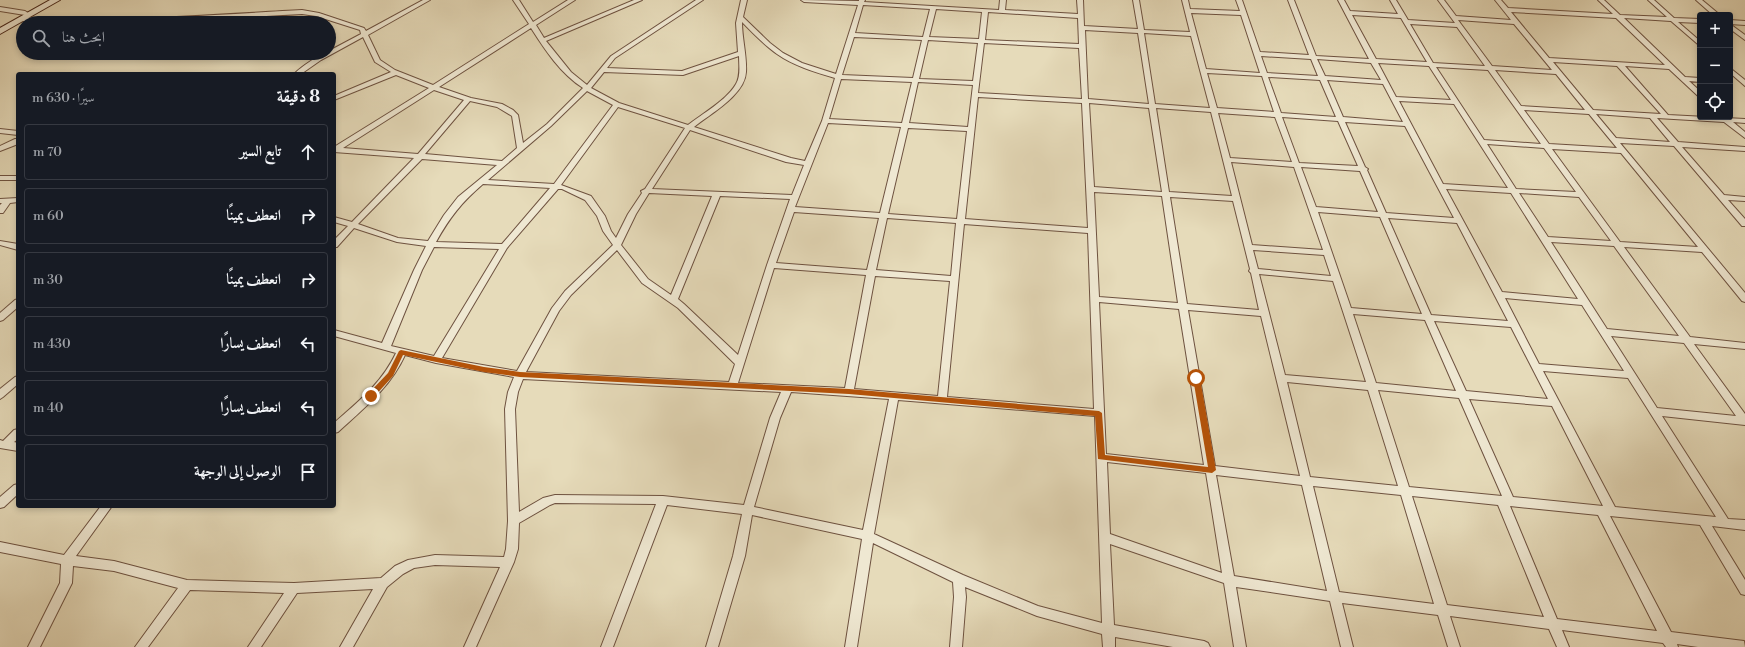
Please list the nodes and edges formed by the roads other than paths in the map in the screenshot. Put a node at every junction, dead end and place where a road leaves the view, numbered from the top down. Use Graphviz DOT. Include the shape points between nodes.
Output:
graph roads {
  1 [pos="48,0"];
  2 [pos="56,0"];
  3 [pos="427,0"];
  4 [pos="516,0"];
  5 [pos="572,0"];
  6 [pos="639,0"];
  7 [pos="700,0"];
  8 [pos="744,0"];
  9 [pos="804,0"];
  10 [pos="949,0"];
  11 [pos="1003,0"];
  12 [pos="1080,0"];
  13 [pos="1136,0"];
  14 [pos="1186,0"];
  15 [pos="1239,0"];
  16 [pos="1291,0"];
  17 [pos="1341,0"];
  18 [pos="1393,0"];
  19 [pos="1441,0"];
  20 [pos="1498,0"];
  21 [pos="1601,0"];
  22 [pos="1651,0"];
  23 [pos="1699,0"];
  24 [pos="824,1"];
  25 [pos="862,2"];
  26 [pos="897,3"];
  27 [pos="933,8"];
  28 [pos="0,9"];
  29 [pos="947,9"];
  30 [pos="1506,10"];
  31 [pos="985,11"];
  32 [pos="1188,11"];
  33 [pos="1002,12"];
  34 [pos="1713,12"];
  35 [pos="1244,13"];
  36 [pos="1348,13"];
  37 [pos="23,16"];
  38 [pos="227,16"];
  39 [pos="323,16"];
  40 [pos="1080,16"];
  41 [pos="1617,16"];
  42 [pos="740,17"];
  43 [pos="1454,18"];
  44 [pos="16,19"];
  45 [pos="1404,19"];
  46 [pos="1672,19"];
  47 [pos="336,20"];
  48 [pos="16,21"];
  49 [pos="1697,21"];
  50 [pos="1516,22"];
  51 [pos="1733,22"];
  52 [pos="1745,23"];
  53 [pos="532,24"];
  54 [pos="1460,26"];
  55 [pos="0,27"];
  56 [pos="1081,28"];
  57 [pos="1733,28"];
  58 [pos="0,31"];
  59 [pos="1141,31"];
  60 [pos="365,34"];
  61 [pos="1194,34"];
  62 [pos="852,35"];
  63 [pos="1745,38"];
  64 [pos="925,39"];
  65 [pos="543,40"];
  66 [pos="982,41"];
  67 [pos="1697,41"];
  68 [pos="1082,46"];
  69 [pos="336,51"];
  70 [pos="741,53"];
  71 [pos="1259,54"];
  72 [pos="1313,57"];
  73 [pos="321,60"];
  74 [pos="1373,60"];
  75 [pos="1548,60"];
  76 [pos="1431,64"];
  77 [pos="1619,64"];
  78 [pos="1671,67"];
  79 [pos="1489,68"];
  80 [pos="603,70"];
  81 [pos="1204,71"];
  82 [pos="300,72"];
  83 [pos="1557,72"];
  84 [pos="395,73"];
  85 [pos="1733,73"];
  86 [pos="1265,74"];
  87 [pos="839,77"];
  88 [pos="1323,78"];
  89 [pos="1683,79"];
  90 [pos="915,80"];
  91 [pos="1697,80"];
  92 [pos="1385,82"];
  93 [pos="1733,82"];
  94 [pos="976,83"];
  95 [pos="1744,83"];
  96 [pos="434,86"];
  97 [pos="586,89"];
  98 [pos="1697,92"];
  99 [pos="974,95"];
  100 [pos="336,97"];
  101 [pos="468,99"];
  102 [pos="1394,99"];
  103 [pos="1086,101"];
  104 [pos="1456,102"];
  105 [pos="616,104"];
  106 [pos="1152,106"];
  107 [pos="1519,108"];
  108 [pos="1213,111"];
  109 [pos="1590,112"];
  110 [pos="1278,115"];
  111 [pos="1652,116"];
  112 [pos="1666,116"];
  113 [pos="1697,117"];
  114 [pos="1341,119"];
  115 [pos="1733,119"];
  116 [pos="1726,120"];
  117 [pos="826,121"];
  118 [pos="1745,121"];
  119 [pos="1408,124"];
  120 [pos="904,125"];
  121 [pos="689,126"];
  122 [pos="972,129"];
  123 [pos="0,131"];
  124 [pos="16,132"];
  125 [pos="1745,136"];
  126 [pos="1613,140"];
  127 [pos="16,142"];
  128 [pos="1482,142"];
  129 [pos="1676,144"];
  130 [pos="1547,146"];
  131 [pos="336,148"];
  132 [pos="0,149"];
  133 [pos="336,149"];
  134 [pos="521,149"];
  135 [pos="1745,149"];
  136 [pos="1623,151"];
  137 [pos="419,156"];
  138 [pos="1227,160"];
  139 [pos="503,163"];
  140 [pos="808,164"];
  141 [pos="1296,164"];
  142 [pos="1364,169"];
  143 [pos="0,178"];
  144 [pos="16,178"];
  145 [pos="480,182"];
  146 [pos="556,186"];
  147 [pos="1440,186"];
  148 [pos="1090,189"];
  149 [pos="1514,191"];
  150 [pos="646,192"];
  151 [pos="718,194"];
  152 [pos="1167,194"];
  153 [pos="1581,195"];
  154 [pos="795,197"];
  155 [pos="1722,197"];
  156 [pos="1236,199"];
  157 [pos="1745,199"];
  158 [pos="16,200"];
  159 [pos="4,201"];
  160 [pos="1313,209"];
  161 [pos="791,210"];
  162 [pos="0,211"];
  163 [pos="1383,215"];
  164 [pos="883,216"];
  165 [pos="336,220"];
  166 [pos="1459,221"];
  167 [pos="962,222"];
  168 [pos="1745,224"];
  169 [pos="353,225"];
  170 [pos="1092,231"];
  171 [pos="1545,239"];
  172 [pos="0,243"];
  173 [pos="336,243"];
  174 [pos="430,244"];
  175 [pos="1617,244"];
  176 [pos="617,245"];
  177 [pos="16,247"];
  178 [pos="504,247"];
  179 [pos="1248,247"];
  180 [pos="1705,250"];
  181 [pos="1327,253"];
  182 [pos="771,265"];
  183 [pos="1253,271"];
  184 [pos="870,273"];
  185 [pos="1336,278"];
  186 [pos="954,279"];
  187 [pos="1499,295"];
  188 [pos="1743,295"];
  189 [pos="1094,299"];
  190 [pos="673,300"];
  191 [pos="1585,302"];
  192 [pos="16,305"];
  193 [pos="1183,306"];
  194 [pos="0,307"];
  195 [pos="1346,311"];
  196 [pos="1264,313"];
  197 [pos="0,318"];
  198 [pos="1429,318"];
  199 [pos="1514,324"];
  200 [pos="1604,332"];
  201 [pos="336,334"];
  202 [pos="1687,340"];
  203 [pos="1745,346"];
  204 [pos="385,348"];
  205 [pos="401,353"];
  206 [pos="436,360"];
  207 [pos="740,363"];
  208 [pos="1536,366"];
  209 [pos="520,375"];
  210 [pos="1629,375"];
  211 [pos="1280,378"];
  212 [pos="16,381"];
  213 [pos="733,385"];
  214 [pos="1372,386"];
  215 [pos="5,387"];
  216 [pos="788,388"];
  217 [pos="849,392"];
  218 [pos="1463,394"];
  219 [pos="0,395"];
  220 [pos="894,396"];
  221 [pos="942,400"];
  222 [pos="1554,403"];
  223 [pos="1653,411"];
  224 [pos="1099,413"];
  225 [pos="1745,421"];
  226 [pos="336,427"];
  227 [pos="16,434"];
  228 [pos="2,445"];
  229 [pos="16,447"];
  230 [pos="1101,457"];
  231 [pos="1212,470"];
  232 [pos="1307,481"];
  233 [pos="16,490"];
  234 [pos="1403,490"];
  235 [pos="663,500"];
  236 [pos="1506,502"];
  237 [pos="0,504"];
  238 [pos="106,508"];
  239 [pos="748,510"];
  240 [pos="1606,511"];
  241 [pos="514,521"];
  242 [pos="1703,521"];
  243 [pos="1725,523"];
  244 [pos="1745,525"];
  245 [pos="868,536"];
  246 [pos="1104,537"];
  247 [pos="0,547"];
  248 [pos="67,560"];
  249 [pos="508,562"];
  250 [pos="959,579"];
  251 [pos="1231,581"];
  252 [pos="383,583"];
  253 [pos="187,585"];
  254 [pos="294,588"];
  255 [pos="1745,590"];
  256 [pos="1336,597"];
  257 [pos="1441,609"];
  258 [pos="1553,623"];
  259 [pos="1108,630"];
  260 [pos="1670,642"];
  261 [pos="34,647"];
  262 [pos="141,647"];
  263 [pos="254,647"];
  264 [pos="346,647"];
  265 [pos="470,647"];
  266 [pos="607,647"];
  267 [pos="712,647"];
  268 [pos="851,647"];
  269 [pos="956,647"];
  270 [pos="1109,647"];
  271 [pos="1204,647"];
  272 [pos="1240,647"];
  273 [pos="1347,647"];
  274 [pos="1454,647"];
  275 [pos="1563,647"];
  276 [pos="1744,647"];
  1 -- 37 [label="main road"];
  2 -- 37 [label="main road"];
  3 -- 60 [label="street"];
  4 -- 53 [label="street"];
  5 -- 53 [label="street"];
  6 -- 65 [label="street"];
  7 -- 80 [label="street" via="621,51"];
  8 -- 42 [label="street"];
  9 -- 24 [label="street"];
  10 -- 29 [label="street"];
  11 -- 33 [label="street"];
  12 -- 40 [label="street"];
  13 -- 59 [label="street"];
  14 -- 32 [label="street"];
  15 -- 35 [label="street"];
  16 -- 72 [label="street"];
  17 -- 36 [label="street"];
  18 -- 45 [label="street"];
  19 -- 43 [label="street"];
  20 -- 30 [label="street"];
  21 -- 41 [label="street"];
  22 -- 46 [label="street"];
  23 -- 34 [label="street"];
  24 -- 25 [label="street"];
  25 -- 26 [label="street"];
  25 -- 62 [label="street"];
  26 -- 27 [label="street"];
  27 -- 29 [label="street"];
  27 -- 64 [label="street"];
  28 -- 37 [label="street"];
  29 -- 31 [label="street"];
  30 -- 41 [label="street"];
  30 -- 50 [label="street"];
  31 -- 33 [label="street"];
  31 -- 66 [label="street"];
  32 -- 35 [label="street"];
  32 -- 61 [label="street"];
  33 -- 40 [label="street"];
  35 -- 71 [label="street"];
  36 -- 45 [label="street"];
  36 -- 74 [label="street"];
  38 -- 39 [label="street" via="302,12"];
  40 -- 56 [label="street"];
  41 -- 46 [label="street"];
  41 -- 78 [label="street"];
  42 -- 70 [label="street"];
  42 -- 87 [label="street" via="787,58"];
  43 -- 50 [label="street"];
  43 -- 54 [label="street"];
  44 -- 55 [label="main road"];
  45 -- 54 [label="street"];
  45 -- 76 [label="street"];
  46 -- 49 [label="street"];
  46 -- 67 [label="street"];
  47 -- 60 [label="street" via="358,27"];
  48 -- 58 [label="main road"];
  50 -- 75 [label="street"];
  51 -- 52 [label="street"];
  53 -- 65 [label="street"];
  53 -- 96 [label="street"];
  54 -- 79 [label="street"];
  56 -- 59 [label="street"];
  56 -- 68 [label="street"];
  57 -- 63 [label="street"];
  59 -- 61 [label="street"];
  59 -- 106 [label="street"];
  60 -- 69 [label="street"];
  60 -- 84 [label="street" via="377,61"];
  61 -- 81 [label="street"];
  62 -- 64 [label="street"];
  62 -- 87 [label="street"];
  64 -- 66 [label="street"];
  64 -- 90 [label="street"];
  65 -- 97 [label="street" via="560,65"];
  66 -- 68 [label="street"];
  66 -- 94 [label="street"];
  68 -- 103 [label="street"];
  70 -- 80 [label="street" via="683,73"];
  70 -- 121 [label="street" via="743,79 736,90"];
  71 -- 72 [label="street"];
  71 -- 86 [label="street"];
  72 -- 74 [label="street"];
  72 -- 88 [label="street"];
  73 -- 82 [label="street"];
  74 -- 76 [label="street"];
  74 -- 92 [label="street"];
  75 -- 77 [label="street"];
  75 -- 83 [label="street"];
  76 -- 79 [label="street"];
  76 -- 104 [label="street"];
  77 -- 78 [label="street"];
  77 -- 112 [label="street"];
  78 -- 89 [label="street"];
  79 -- 83 [label="street"];
  79 -- 107 [label="street"];
  80 -- 97 [label="street"];
  81 -- 86 [label="street"];
  81 -- 108 [label="street"];
  83 -- 109 [label="street"];
  84 -- 96 [label="street"];
  84 -- 100 [label="street"];
  85 -- 95 [label="street"];
  86 -- 88 [label="street"];
  86 -- 110 [label="street"];
  87 -- 90 [label="street"];
  87 -- 117 [label="street"];
  88 -- 92 [label="street"];
  88 -- 114 [label="street"];
  89 -- 91 [label="street"];
  89 -- 98 [label="street"];
  90 -- 94 [label="street"];
  90 -- 120 [label="street"];
  92 -- 102 [label="street"];
  93 -- 95 [label="street"];
  94 -- 99 [label="street"];
  96 -- 101 [label="street"];
  96 -- 131 [label="street"];
  97 -- 105 [label="street"];
  97 -- 134 [label="street"];
  99 -- 103 [label="street"];
  99 -- 122 [label="street"];
  101 -- 134 [label="street" via="512,111"];
  101 -- 137 [label="street"];
  102 -- 104 [label="street"];
  102 -- 119 [label="street"];
  103 -- 106 [label="street"];
  103 -- 148 [label="street"];
  104 -- 128 [label="street"];
  105 -- 121 [label="street"];
  105 -- 146 [label="street"];
  106 -- 108 [label="street"];
  106 -- 152 [label="street"];
  107 -- 109 [label="street"];
  107 -- 130 [label="street"];
  108 -- 110 [label="street"];
  108 -- 138 [label="street"];
  109 -- 111 [label="street"];
  109 -- 126 [label="street"];
  110 -- 114 [label="street"];
  110 -- 141 [label="street"];
  111 -- 112 [label="street"];
  111 -- 129 [label="street"];
  112 -- 113 [label="street"];
  114 -- 119 [label="street"];
  114 -- 142 [label="street"];
  115 -- 118 [label="street"];
  116 -- 125 [label="street"];
  117 -- 120 [label="street"];
  117 -- 140 [label="street"];
  119 -- 147 [label="street"];
  120 -- 122 [label="street"];
  120 -- 164 [label="street"];
  121 -- 140 [label="street"];
  121 -- 150 [label="street"];
  122 -- 167 [label="street"];
  123 -- 124 [label="street"];
  126 -- 129 [label="street"];
  126 -- 136 [label="street"];
  127 -- 132 [label="street"];
  128 -- 130 [label="street"];
  128 -- 149 [label="street"];
  129 -- 135 [label="street"];
  129 -- 155 [label="street"];
  130 -- 136 [label="street"];
  130 -- 153 [label="street"];
  133 -- 137 [label="street"];
  134 -- 139 [label="street"];
  136 -- 180 [label="street"];
  137 -- 139 [label="street"];
  137 -- 169 [label="street"];
  138 -- 141 [label="street"];
  138 -- 156 [label="street"];
  139 -- 145 [label="street"];
  140 -- 154 [label="street"];
  141 -- 142 [label="street"];
  141 -- 160 [label="street"];
  142 -- 163 [label="street"];
  143 -- 144 [label="street"];
  145 -- 146 [label="street"];
  145 -- 174 [label="street" via="452,210"];
  146 -- 176 [label="street" via="571,189 588,198"];
  146 -- 178 [label="street"];
  147 -- 149 [label="street"];
  147 -- 166 [label="street"];
  148 -- 152 [label="street"];
  148 -- 170 [label="street"];
  149 -- 153 [label="street"];
  149 -- 171 [label="street"];
  150 -- 151 [label="street"];
  150 -- 176 [label="street"];
  151 -- 154 [label="street"];
  151 -- 190 [label="street"];
  152 -- 156 [label="street"];
  152 -- 193 [label="street"];
  153 -- 175 [label="street"];
  154 -- 161 [label="street"];
  155 -- 157 [label="street"];
  155 -- 168 [label="street"];
  156 -- 179 [label="street"];
  158 -- 159 [label="street"];
  159 -- 162 [label="street"];
  160 -- 163 [label="street"];
  160 -- 181 [label="street"];
  161 -- 164 [label="street"];
  161 -- 182 [label="street"];
  163 -- 166 [label="street"];
  163 -- 198 [label="street"];
  164 -- 167 [label="street"];
  164 -- 184 [label="street"];
  165 -- 169 [label="street"];
  166 -- 187 [label="street"];
  167 -- 170 [label="street"];
  167 -- 186 [label="street"];
  169 -- 173 [label="street"];
  169 -- 174 [label="street" via="397,240"];
  170 -- 189 [label="street"];
  171 -- 175 [label="street"];
  171 -- 191 [label="street"];
  172 -- 177 [label="street"];
  174 -- 178 [label="street"];
  174 -- 204 [label="street"];
  175 -- 180 [label="street"];
  175 -- 202 [label="street"];
  176 -- 190 [label="street" via="646,281"];
  176 -- 209 [label="street" via="554,310"];
  178 -- 206 [label="street"];
  179 -- 181 [label="street"];
  179 -- 183 [label="street"];
  180 -- 188 [label="street"];
  181 -- 185 [label="street"];
  182 -- 184 [label="street"];
  182 -- 207 [label="street"];
  183 -- 185 [label="street"];
  183 -- 196 [label="street"];
  184 -- 186 [label="street"];
  184 -- 217 [label="street"];
  185 -- 195 [label="street"];
  186 -- 221 [label="street"];
  187 -- 191 [label="street"];
  187 -- 199 [label="street"];
  189 -- 193 [label="street"];
  189 -- 224 [label="street"];
  190 -- 207 [label="street"];
  191 -- 200 [label="street"];
  192 -- 194 [label="street"];
  192 -- 197 [label="street"];
  193 -- 196 [label="street"];
  193 -- 231 [label="street"];
  195 -- 198 [label="street"];
  195 -- 214 [label="street"];
  196 -- 211 [label="street"];
  198 -- 199 [label="street"];
  198 -- 218 [label="street"];
  199 -- 208 [label="street"];
  200 -- 202 [label="street"];
  200 -- 210 [label="street"];
  201 -- 204 [label="street"];
  202 -- 203 [label="street"];
  202 -- 225 [label="street"];
  204 -- 205 [label="street"];
  205 -- 206 [label="street"];
  205 -- 226 [label="street" via="396,366 384,382"];
  206 -- 209 [label="street"];
  207 -- 213 [label="street"];
  208 -- 210 [label="street"];
  208 -- 222 [label="street"];
  209 -- 213 [label="street"];
  209 -- 241 [label="street" via="511,398 510,409"];
  210 -- 223 [label="street"];
  211 -- 214 [label="street"];
  211 -- 232 [label="street"];
  212 -- 215 [label="street"];
  213 -- 216 [label="street"];
  214 -- 218 [label="street"];
  214 -- 234 [label="street"];
  215 -- 219 [label="street"];
  216 -- 217 [label="street"];
  216 -- 239 [label="street" via="775,418"];
  217 -- 220 [label="street"];
  218 -- 222 [label="street"];
  218 -- 236 [label="street"];
  220 -- 221 [label="street"];
  220 -- 245 [label="street"];
  221 -- 224 [label="street"];
  222 -- 240 [label="street"];
  223 -- 225 [label="street"];
  223 -- 243 [label="street"];
  224 -- 230 [label="street"];
  227 -- 228 [label="street"];
  228 -- 229 [label="street"];
  230 -- 231 [label="street"];
  230 -- 246 [label="street"];
  231 -- 232 [label="street"];
  231 -- 251 [label="street"];
  232 -- 234 [label="street"];
  232 -- 256 [label="street"];
  233 -- 237 [label="street"];
  234 -- 236 [label="street"];
  234 -- 257 [label="street"];
  235 -- 239 [label="street"];
  235 -- 241 [label="street" via="555,499 547,501"];
  235 -- 266 [label="street"];
  236 -- 240 [label="street"];
  236 -- 258 [label="street"];
  238 -- 248 [label="street"];
  239 -- 245 [label="street"];
  239 -- 267 [label="street" via="739,556"];
  240 -- 242 [label="street"];
  240 -- 260 [label="street"];
  241 -- 249 [label="street" via="512,549"];
  242 -- 243 [label="street"];
  242 -- 255 [label="street"];
  243 -- 244 [label="street"];
  245 -- 250 [label="street"];
  245 -- 268 [label="street"];
  246 -- 251 [label="street"];
  246 -- 259 [label="street"];
  247 -- 248 [label="street"];
  248 -- 253 [label="street" via="114,566"];
  248 -- 261 [label="street" via="66,583"];
  249 -- 252 [label="street" via="435,560 412,563"];
  249 -- 265 [label="street"];
  250 -- 259 [label="street" via="1037,610"];
  250 -- 269 [label="street"];
  251 -- 256 [label="street"];
  251 -- 272 [label="street"];
  252 -- 254 [label="street"];
  252 -- 264 [label="street"];
  253 -- 254 [label="street"];
  253 -- 262 [label="street"];
  254 -- 263 [label="street"];
  256 -- 257 [label="street"];
  256 -- 273 [label="street"];
  257 -- 258 [label="street"];
  257 -- 274 [label="street"];
  258 -- 260 [label="street"];
  258 -- 275 [label="street"];
  259 -- 270 [label="street"];
  259 -- 271 [label="street"];
  260 -- 276 [label="street"];
}
